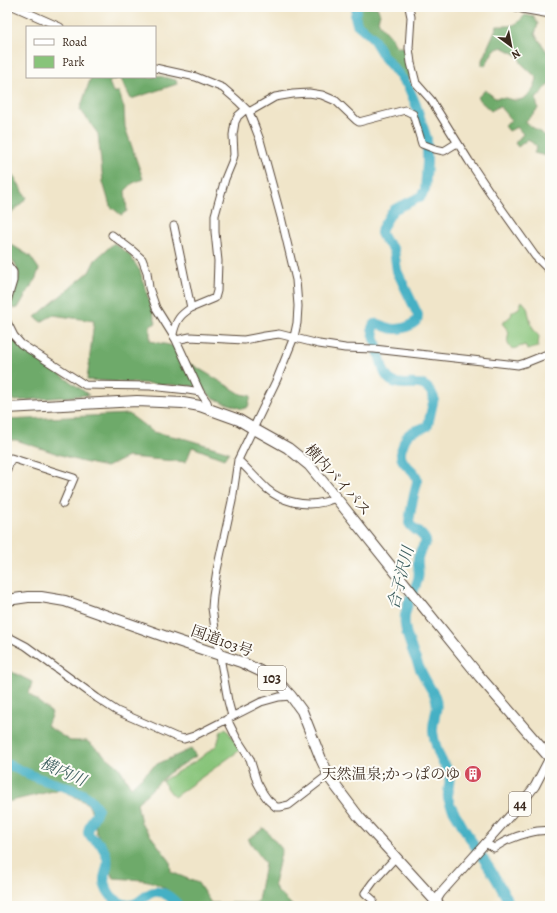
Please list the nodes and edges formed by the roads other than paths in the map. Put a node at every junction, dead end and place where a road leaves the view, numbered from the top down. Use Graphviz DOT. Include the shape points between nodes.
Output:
graph roads {
  1 [pos="15,7"];
  2 [pos="409,7"];
  3 [pos="516,7"];
  4 [pos="550,14"];
  5 [pos="58,26"];
  6 [pos="156,68"];
  7 [pos="247,111"];
  8 [pos="457,143"];
  9 [pos="174,226"];
  10 [pos="112,235"];
  11 [pos="7,264"];
  12 [pos="550,271"];
  13 [pos="7,301"];
  14 [pos="191,308"];
  15 [pos="7,322"];
  16 [pos="175,337"];
  17 [pos="294,337"];
  18 [pos="550,353"];
  19 [pos="200,392"];
  20 [pos="7,408"];
  21 [pos="209,409"];
  22 [pos="254,429"];
  23 [pos="238,460"];
  24 [pos="7,470"];
  25 [pos="336,498"];
  26 [pos="63,504"];
  27 [pos="7,600"];
  28 [pos="7,636"];
  29 [pos="220,655"];
  30 [pos="291,696"];
  31 [pos="229,718"];
  32 [pos="550,757"];
  33 [pos="328,775"];
  34 [pos="550,831"];
  35 [pos="484,844"];
  36 [pos="396,857"];
  37 [pos="373,900"];
  38 [pos="436,904"];
  1 -- 5 [label="street"];
  2 -- 8 [label="street" via="409,48 416,83 431,100"];
  3 -- 4 [label="street"];
  6 -- 7 [label="street" via="196,77 223,88"];
  7 -- 8 [label="street" via="276,97 309,93 336,101 359,122 405,110 413,114 423,145 444,151"];
  7 -- 14 [label="street" via="238,116 235,122 234,155 215,215 217,291 215,298"];
  7 -- 17 [label="street" via="260,140 296,280 298,306"];
  8 -- 12 [label="street" via="535,256"];
  9 -- 14 [label="street"];
  10 -- 16 [label="street" via="142,259 156,308"];
  11 -- 13 [label="street" via="13,272 13,281"];
  14 -- 16 [label="street" via="181,314 174,326"];
  15 -- 19 [label="street" via="21,344 85,385 150,386"];
  16 -- 17 [label="street" via="244,340 280,334"];
  16 -- 19 [label="street"];
  17 -- 18 [label="street" via="345,348 518,365"];
  17 -- 22 [label="street"];
  19 -- 21 [label="street"];
  20 -- 21 [label="highway, 横内バイパス" via="137,401 183,403"];
  21 -- 22 [label="highway, 横内バイパス" via="240,420"];
  22 -- 23 [label="street"];
  22 -- 25 [label="highway, 横内バイパス" via="288,448 308,465"];
  23 -- 25 [label="street" via="267,489 290,501 304,504"];
  23 -- 29 [label="street" via="213,595 212,608"];
  24 -- 26 [label="street" via="11,458 74,478"];
  25 -- 32 [label="highway, 横内バイパス" via="485,682"];
  27 -- 29 [label="highway, 国道103号 / 103" via="41,597 65,601"];
  28 -- 31 [label="street" via="26,646 117,711 176,737 184,739 194,736"];
  29 -- 30 [label="highway, 国道103号 / 103" via="260,671 279,683"];
  29 -- 31 [label="street"];
  30 -- 31 [label="street" via="261,702"];
  30 -- 33 [label="highway, 国道103号 / 103" via="306,719"];
  31 -- 33 [label="street" via="237,739 250,759 257,782 268,800 276,807 289,804"];
  32 -- 35 [label="main road, 44" via="535,786"];
  33 -- 36 [label="highway, 国道103号 / 103" via="359,817"];
  34 -- 35 [label="street" via="517,836 494,848"];
  35 -- 38 [label="main road, 44" via="441,893"];
  36 -- 37 [label="street" via="365,893"];
  36 -- 38 [label="highway, 国道103号 / 103"];
}
